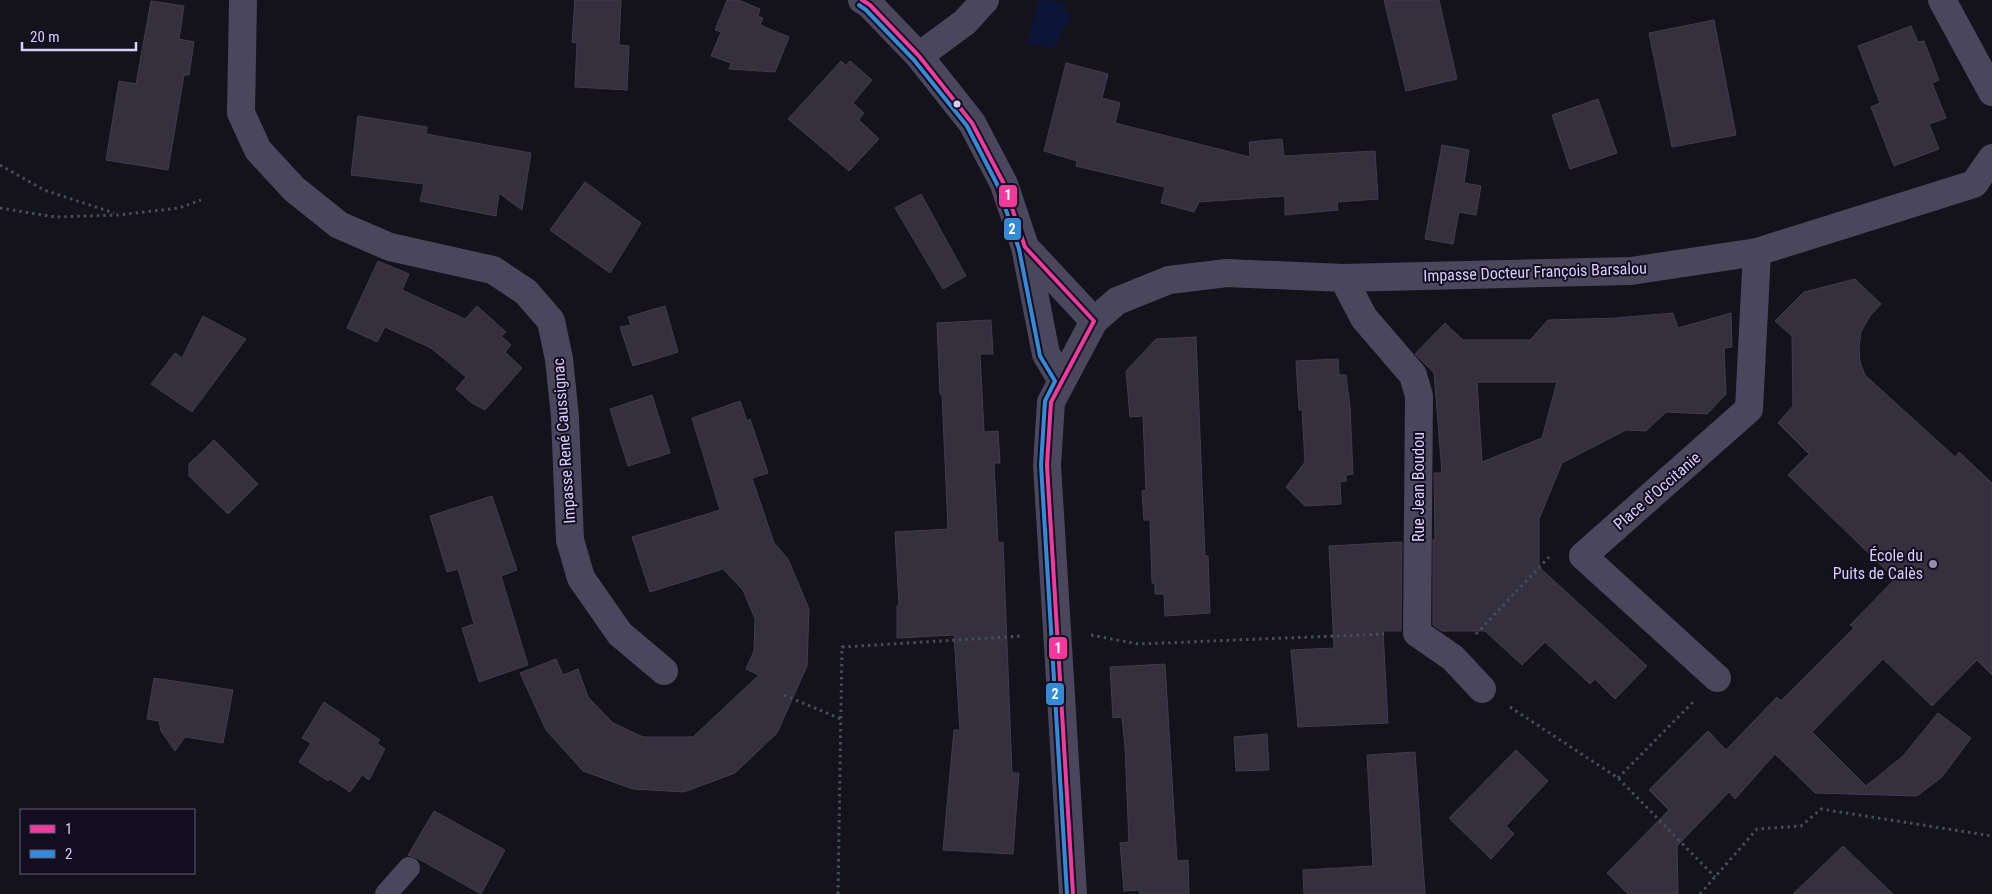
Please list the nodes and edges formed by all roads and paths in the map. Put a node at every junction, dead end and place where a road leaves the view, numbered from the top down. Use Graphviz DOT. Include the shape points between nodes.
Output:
graph roads {
  1 [pos="243,0"];
  2 [pos="862,0"];
  3 [pos="985,0"];
  4 [pos="1942,0"];
  5 [pos="919,56"];
  6 [pos="1992,92"];
  7 [pos="1992,158"];
  8 [pos="0,165"];
  9 [pos="201,200"];
  10 [pos="0,208"];
  11 [pos="118,214"];
  12 [pos="1024,247"];
  13 [pos="1757,252"];
  14 [pos="1343,278"];
  15 [pos="1094,321"];
  16 [pos="1062,381"];
  17 [pos="1583,556"];
  18 [pos="1417,633"];
  19 [pos="1058,634"];
  20 [pos="1453,658"];
  21 [pos="664,671"];
  22 [pos="1717,678"];
  23 [pos="1482,689"];
  24 [pos="784,695"];
  25 [pos="841,720"];
  26 [pos="1618,778"];
  27 [pos="1992,836"];
  28 [pos="409,868"];
  29 [pos="1715,877"];
  30 [pos="386,894"];
  31 [pos="838,894"];
  32 [pos="1072,894"];
  33 [pos="1700,894"];
  1 -- 21 [label="street, Impasse René Caussignac" via="241,113 258,150 294,189 339,225 382,243 493,270 526,292 551,321 565,417 570,540 581,578 620,634"];
  2 -- 5 [label="street"];
  3 -- 5 [label="street" via="965,22"];
  4 -- 6 [label="street"];
  5 -- 12 [label="street" via="972,123 1004,184"];
  7 -- 13 [label="street, Impasse Docteur François Barsalou" via="1974,184"];
  8 -- 11 [label="path" via="44,190"];
  9 -- 11 [label="path" via="179,208"];
  10 -- 11 [label="path" via="55,217"];
  12 -- 15 [label="street"];
  12 -- 16 [label="street" via="1046,354"];
  13 -- 14 [label="street, Impasse Docteur François Barsalou" via="1631,272"];
  13 -- 17 [label="street, Place d'Occitanie" via="1749,409"];
  14 -- 15 [label="street, Impasse Docteur François Barsalou" via="1226,273 1169,280 1117,301"];
  14 -- 18 [label="street, Rue Jean Boudou" via="1364,318 1413,375 1418,396"];
  15 -- 16 [label="street"];
  16 -- 19 [label="street" via="1050,402 1047,465"];
  17 -- 20 [label="path" via="1551,555"];
  17 -- 22 [label="street"];
  18 -- 19 [label="path" via="1138,644 1089,634"];
  18 -- 20 [label="street"];
  19 -- 25 [label="path" via="842,647"];
  19 -- 32 [label="street"];
  20 -- 23 [label="street"];
  22 -- 26 [label="path"];
  23 -- 26 [label="path"];
  24 -- 25 [label="path"];
  25 -- 31 [label="path"];
  26 -- 29 [label="path"];
  27 -- 29 [label="path" via="1821,809 1801,826 1757,829"];
  28 -- 30 [label="lane"];
  29 -- 33 [label="path"];
}
